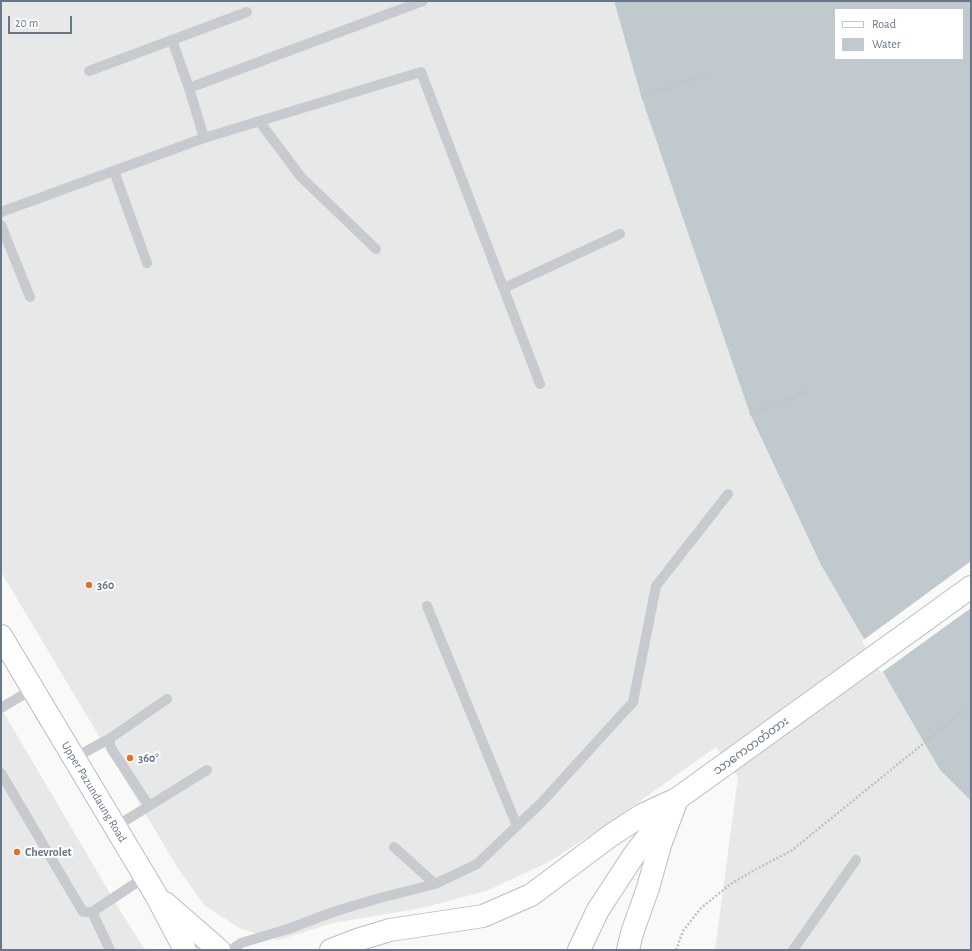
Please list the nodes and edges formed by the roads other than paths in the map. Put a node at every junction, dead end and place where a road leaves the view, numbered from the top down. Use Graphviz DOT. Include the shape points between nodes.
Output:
graph roads {
  1 [pos="423,1"];
  2 [pos="247,12"];
  3 [pos="172,40"];
  4 [pos="90,71"];
  5 [pos="189,88"];
  6 [pos="259,121"];
  7 [pos="204,138"];
  8 [pos="114,171"];
  9 [pos="1,212"];
  10 [pos="1,225"];
  11 [pos="620,234"];
  12 [pos="376,249"];
  13 [pos="147,263"];
  14 [pos="504,288"];
  15 [pos="30,297"];
  16 [pos="540,384"];
  17 [pos="728,494"];
  18 [pos="971,587"];
  19 [pos="426,606"];
  20 [pos="1,636"];
  21 [pos="33,689"];
  22 [pos="167,699"];
  23 [pos="1,708"];
  24 [pos="109,739"];
  25 [pos="74,758"];
  26 [pos="207,770"];
  27 [pos="1,773"];
  28 [pos="677,799"];
  29 [pos="149,806"];
  30 [pos="517,826"];
  31 [pos="115,827"];
  32 [pos="394,847"];
  33 [pos="856,860"];
  34 [pos="435,884"];
  35 [pos="150,886"];
  36 [pos="92,912"];
  37 [pos="110,950"];
  38 [pos="185,950"];
  39 [pos="219,950"];
  40 [pos="231,950"];
  41 [pos="331,950"];
  42 [pos="579,950"];
  43 [pos="628,950"];
  44 [pos="793,950"];
  1 -- 5 [label="lane"];
  2 -- 3 [label="lane"];
  3 -- 4 [label="lane"];
  3 -- 5 [label="lane"];
  5 -- 7 [label="lane"];
  6 -- 7 [label="lane"];
  6 -- 12 [label="lane" via="301,177"];
  6 -- 14 [label="lane" via="421,72"];
  7 -- 8 [label="lane"];
  8 -- 9 [label="lane"];
  8 -- 13 [label="lane"];
  10 -- 15 [label="lane"];
  11 -- 14 [label="lane"];
  14 -- 16 [label="lane"];
  17 -- 30 [label="lane" via="656,586 632,702 542,802"];
  18 -- 28 [label="main road, သာကေတတံတား"];
  19 -- 30 [label="lane"];
  20 -- 21 [label="main road, Upper Pazundaung Road"];
  21 -- 23 [label="lane"];
  21 -- 25 [label="main road, Upper Pazundaung Road"];
  22 -- 24 [label="lane"];
  24 -- 25 [label="lane"];
  24 -- 29 [label="lane" via="111,748"];
  25 -- 31 [label="main road, Upper Pazundaung Road"];
  26 -- 29 [label="lane"];
  27 -- 36 [label="lane" via="84,912"];
  28 -- 41 [label="main road" via="642,815 610,836 531,895 483,916 390,930"];
  28 -- 42 [label="main road, သာကေတတံတား" via="634,855 598,910"];
  28 -- 43 [label="main road"];
  29 -- 31 [label="lane"];
  30 -- 34 [label="lane" via="477,864"];
  31 -- 35 [label="main road, Upper Pazundaung Road"];
  32 -- 34 [label="lane"];
  33 -- 44 [label="lane"];
  34 -- 40 [label="lane" via="340,910 241,943"];
  35 -- 36 [label="lane"];
  35 -- 38 [label="main road, Upper Pazundaung Road"];
  35 -- 39 [label="main road"];
  36 -- 37 [label="lane"];
}
